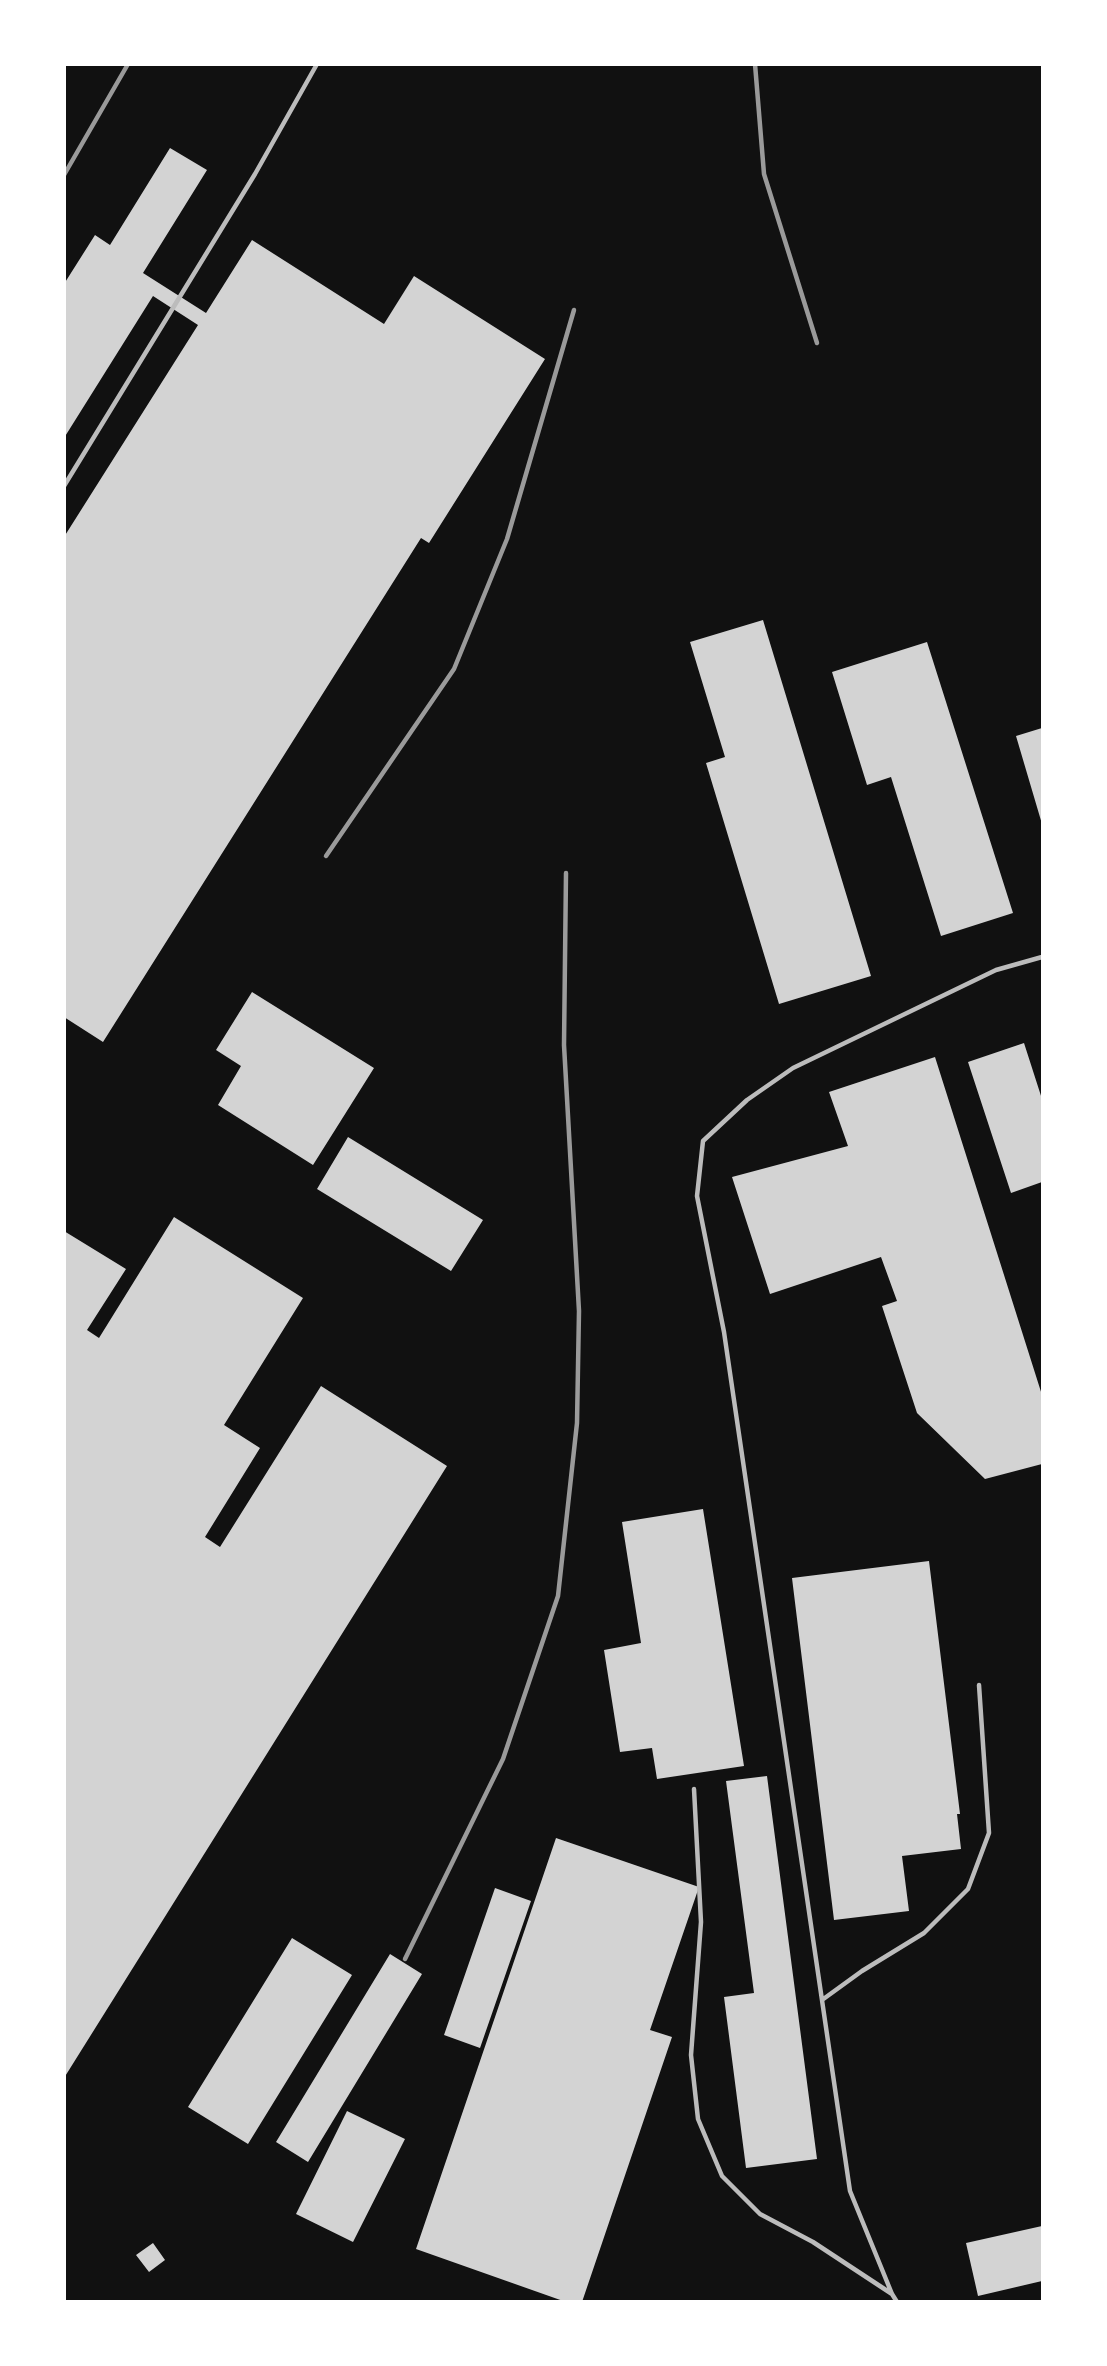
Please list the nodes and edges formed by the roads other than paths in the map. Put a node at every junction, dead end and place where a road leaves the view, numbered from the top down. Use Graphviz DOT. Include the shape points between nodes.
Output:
graph roads {
  1 [pos="317,64"];
  2 [pos="64,486"];
  3 [pos="1042,957"];
  4 [pos="979,1685"];
  5 [pos="694,1789"];
  6 [pos="822,2000"];
  7 [pos="892,2294"];
  8 [pos="897,2301"];
  1 -- 2 [label="lane" via="255,174"];
  3 -- 6 [label="lane" via="996,970 793,1068 747,1100 703,1141 698,1196 724,1332"];
  4 -- 6 [label="lane" via="989,1833 968,1888 924,1933"];
  5 -- 7 [label="lane" via="701,1922 691,2055 698,2119 722,2176 760,2214 813,2242"];
  6 -- 7 [label="lane" via="850,2191"];
  7 -- 8 [label="lane"];
}
